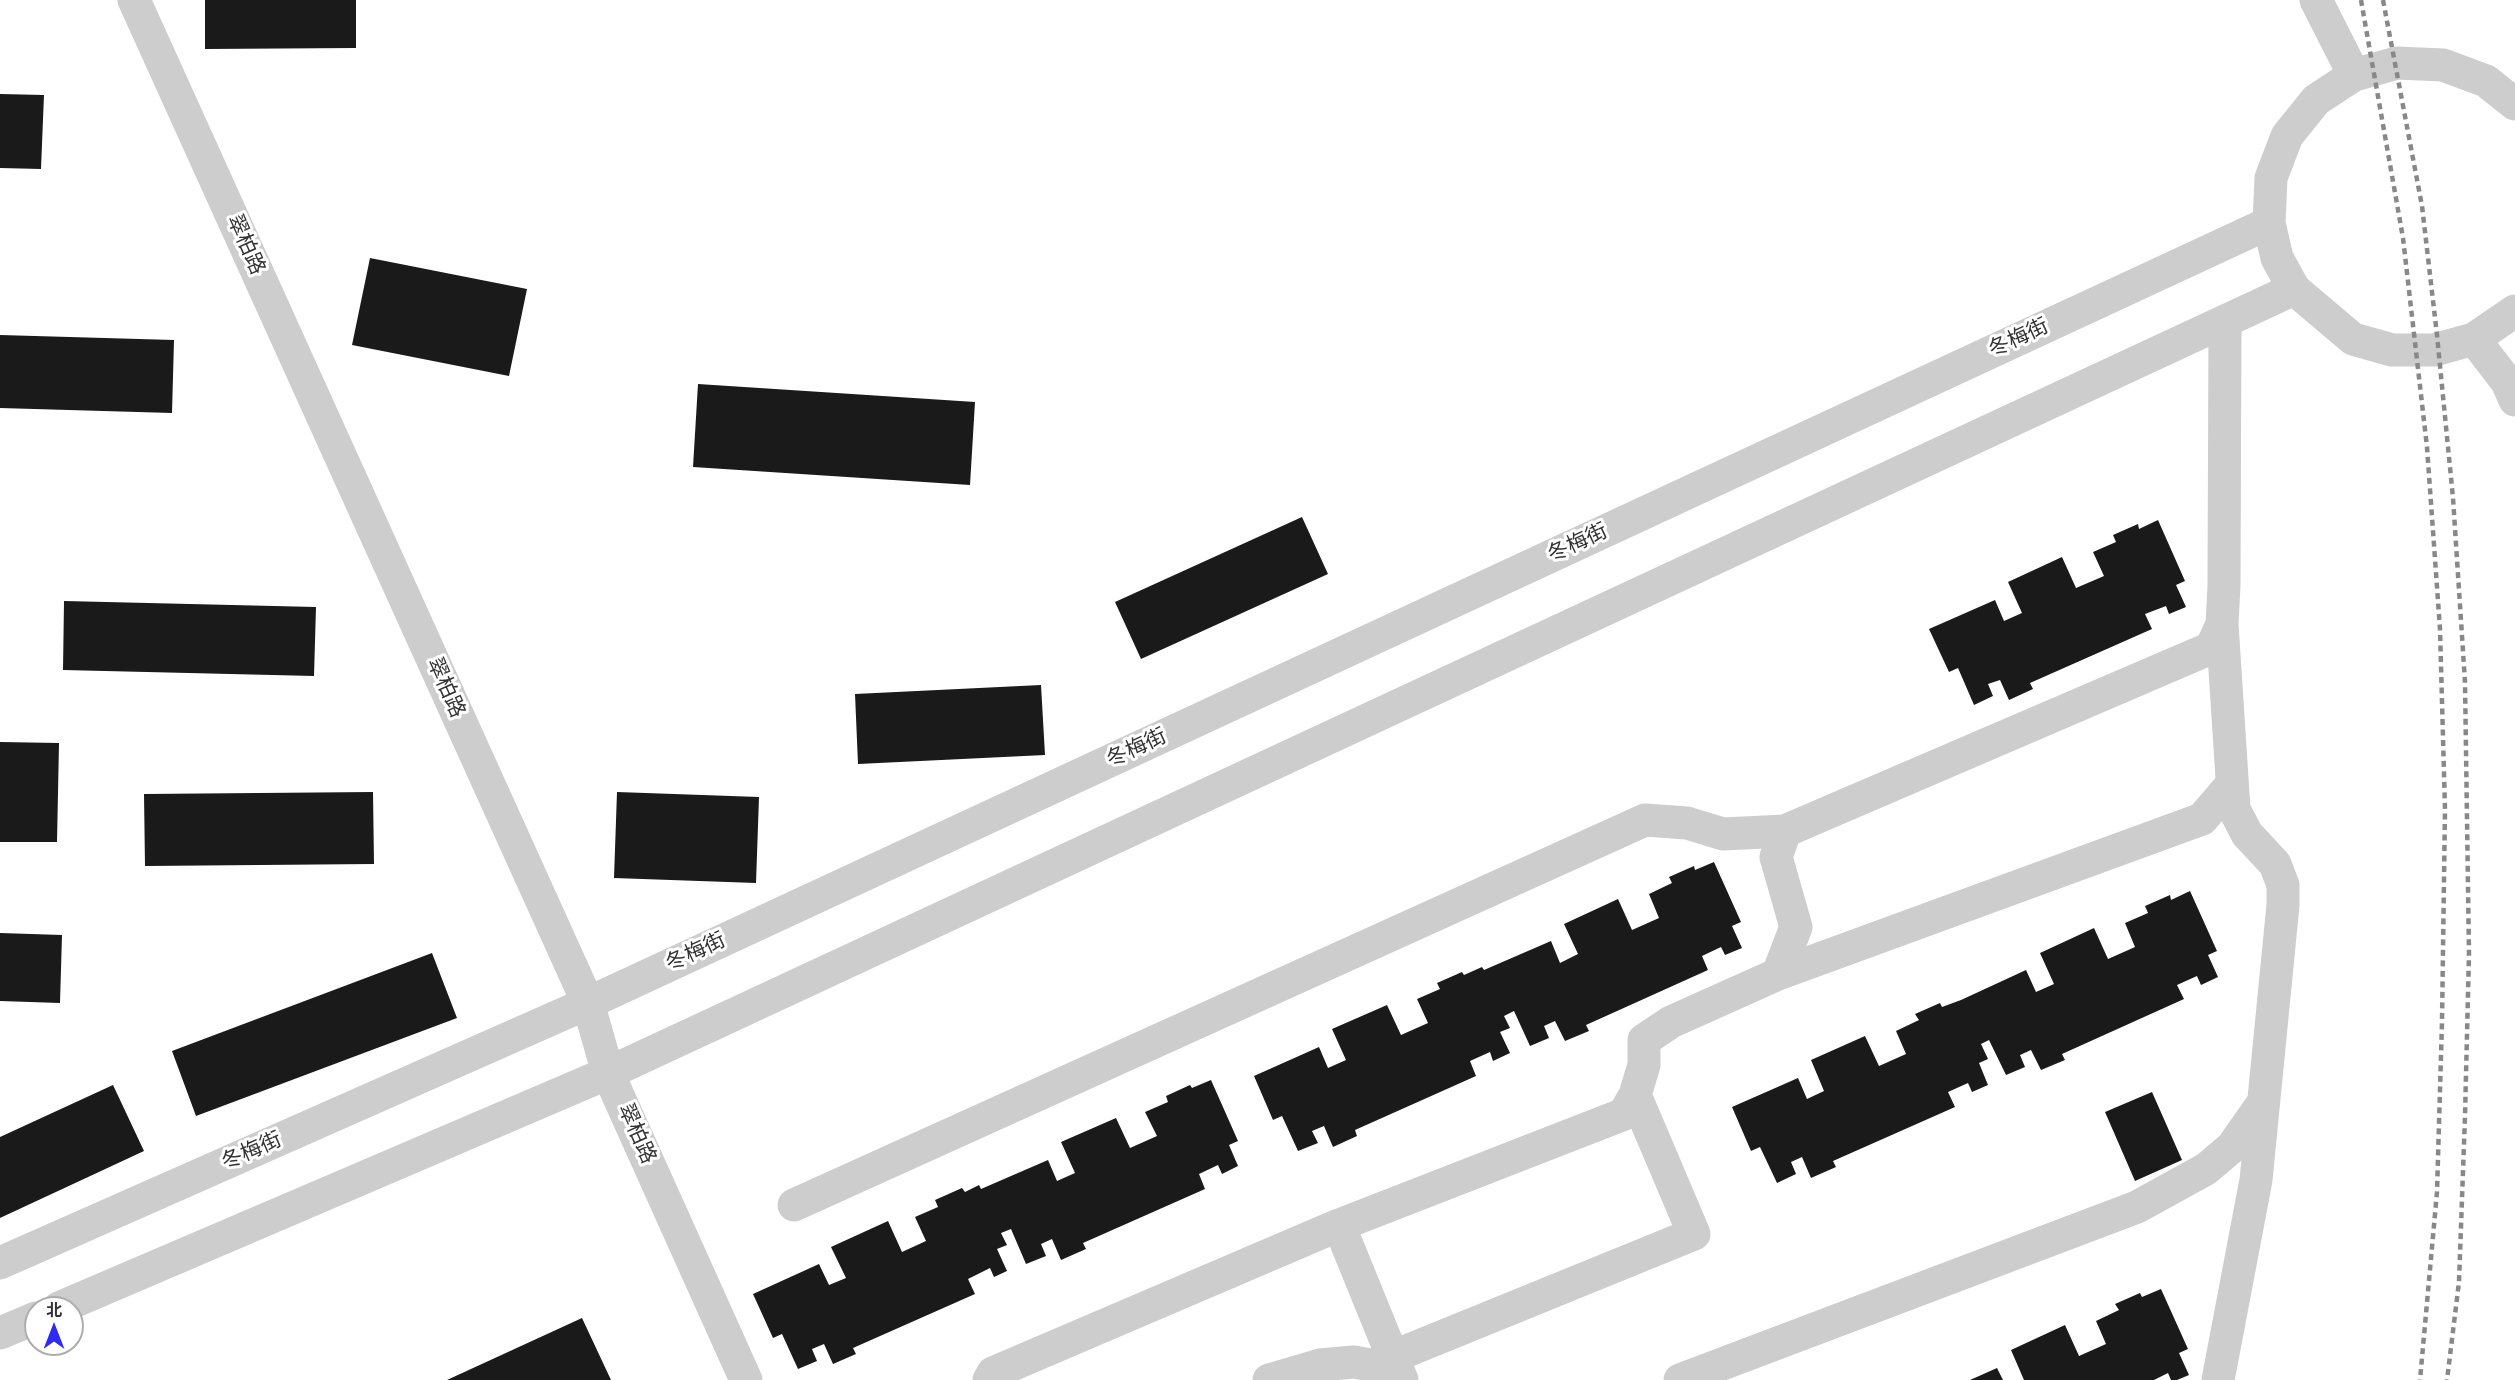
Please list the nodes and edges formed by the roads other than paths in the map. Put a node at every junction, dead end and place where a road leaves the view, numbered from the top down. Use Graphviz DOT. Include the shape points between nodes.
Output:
graph roads {
  1 [pos="134,0"];
  2 [pos="2316,0"];
  3 [pos="2354,75"];
  4 [pos="2515,104"];
  5 [pos="2269,223"];
  6 [pos="2294,290"];
  7 [pos="2515,311"];
  8 [pos="2225,321"];
  9 [pos="2474,339"];
  10 [pos="2515,400"];
  11 [pos="2222,624"];
  12 [pos="2232,784"];
  13 [pos="1785,831"];
  14 [pos="1778,974"];
  15 [pos="588,1003"];
  16 [pos="608,1073"];
  17 [pos="1635,1095"];
  18 [pos="2264,1101"];
  19 [pos="794,1205"];
  20 [pos="1339,1225"];
  21 [pos="0,1263"];
  22 [pos="84,1297"];
  23 [pos="24,1323"];
  24 [pos="0,1333"];
  25 [pos="1399,1372"];
  26 [pos="746,1380"];
  27 [pos="989,1380"];
  28 [pos="1269,1380"];
  29 [pos="1680,1380"];
  30 [pos="2218,1380"];
  1 -- 15 [label="street, 翠柏路"];
  2 -- 3 [label="street"];
  3 -- 4 [label="street" via="2397,63 2443,65 2486,81"];
  3 -- 5 [label="street" via="2316,100 2287,136 2271,178"];
  5 -- 6 [label="street" via="2277,258"];
  5 -- 15 [label="street, 冬梅街"];
  6 -- 8 [label="street"];
  6 -- 9 [label="street" via="2353,339 2392,350 2434,350"];
  7 -- 9 [label="street"];
  8 -- 11 [label="street"];
  8 -- 16 [label="street"];
  9 -- 10 [label="street" via="2508,382"];
  11 -- 12 [label="street"];
  11 -- 13 [label="street" via="2211,648"];
  12 -- 14 [label="street" via="2202,819"];
  12 -- 18 [label="street" via="2234,809 2242,826 2275,864 2283,885"];
  13 -- 14 [label="street" via="1776,857 1796,927"];
  13 -- 19 [label="street" via="1723,834 1688,823 1645,820"];
  14 -- 17 [label="street" via="1671,1022 1644,1040 1644,1065"];
  15 -- 16 [label="street, 翠柏路"];
  15 -- 21 [label="street, 冬梅街"];
  16 -- 22 [label="street"];
  16 -- 26 [label="street, 翠柏路"];
  17 -- 20 [label="street" via="1623,1114"];
  17 -- 25 [label="street" via="1694,1234"];
  18 -- 29 [label="street" via="2232,1147 2206,1169 2137,1207"];
  18 -- 30 [label="street" via="2256,1180"];
  20 -- 25 [label="street"];
  20 -- 27 [label="street" via="993,1373"];
  23 -- 24 [label="street"];
  25 -- 28 [label="street" via="1354,1362 1320,1365"];
}
